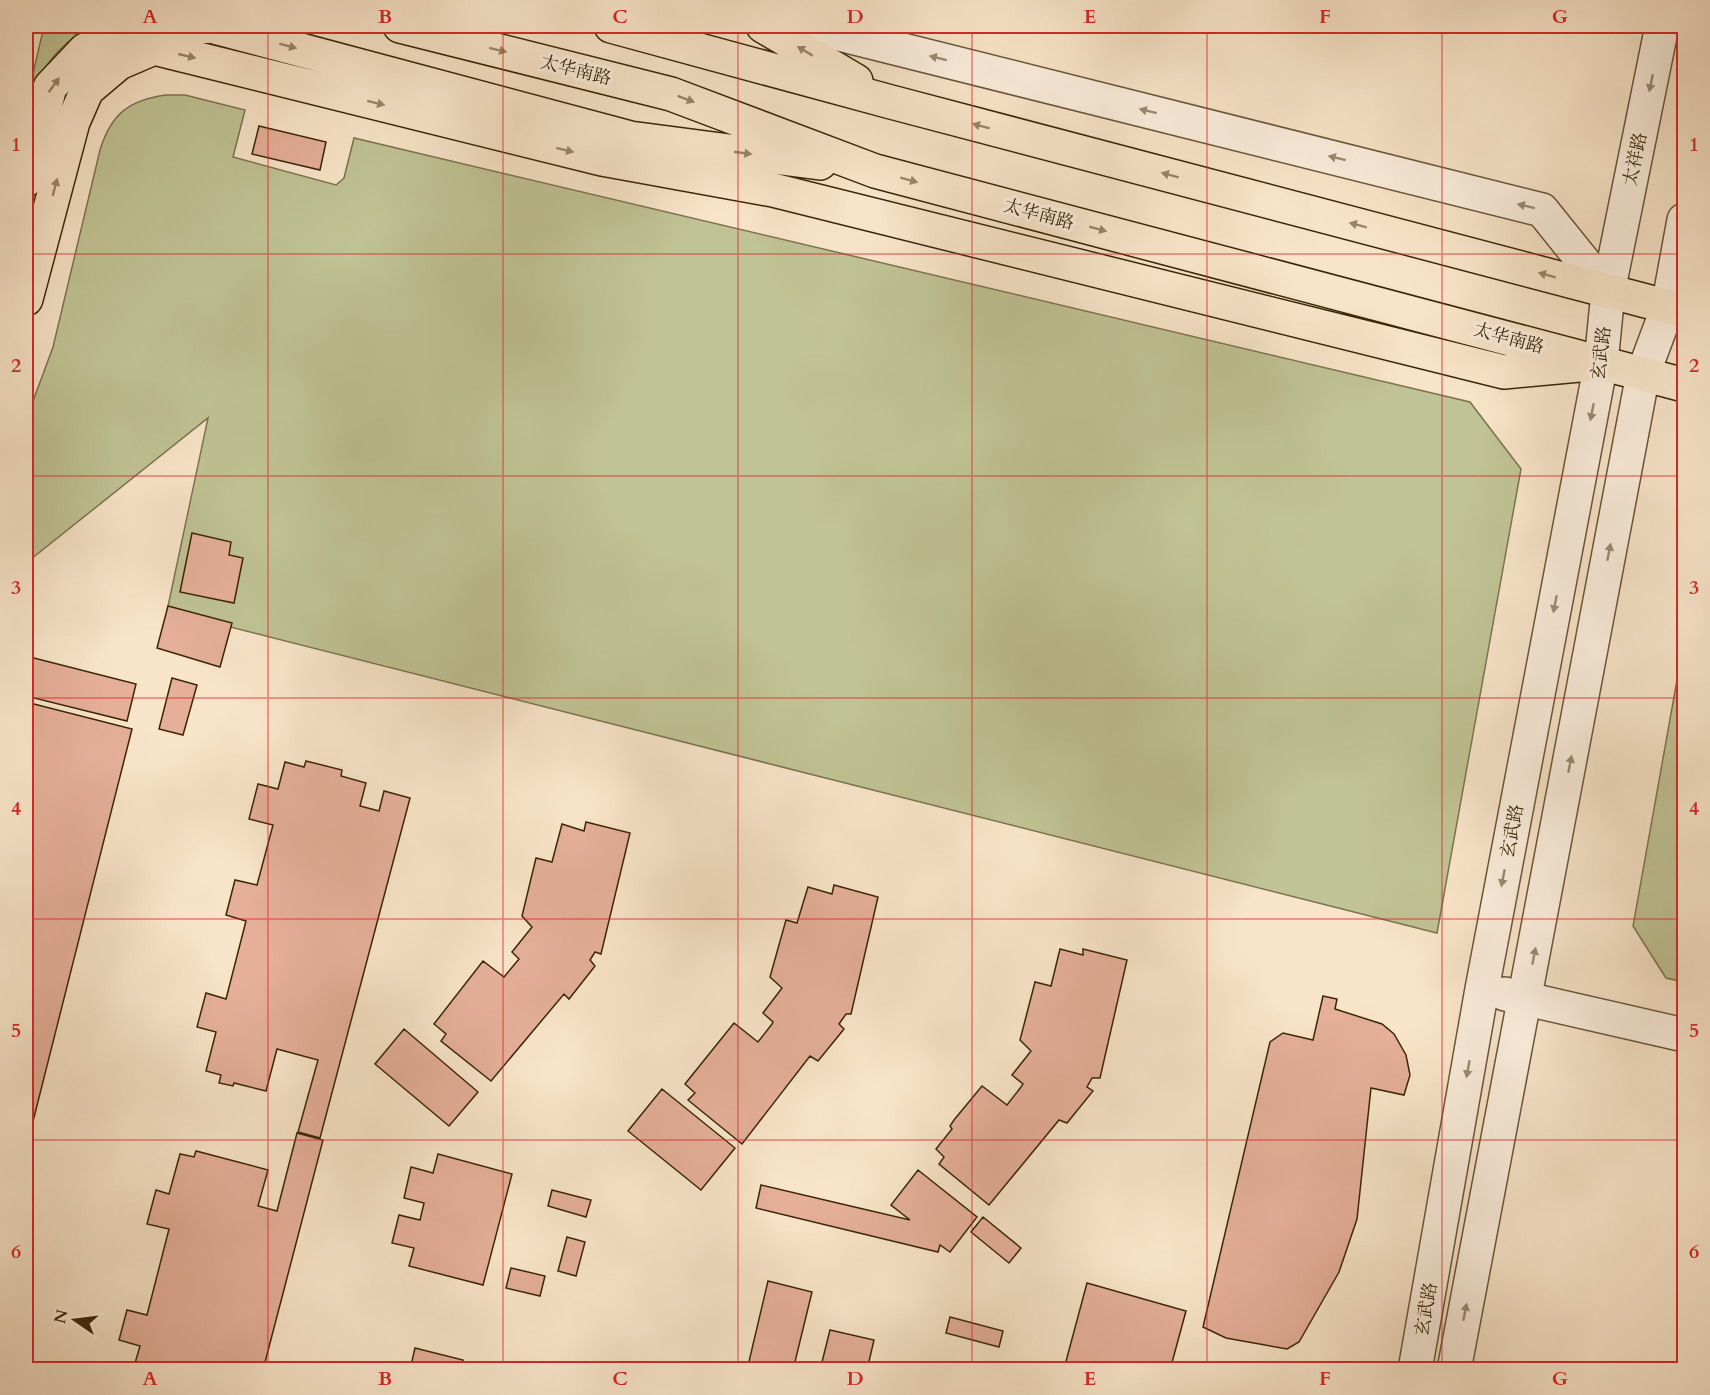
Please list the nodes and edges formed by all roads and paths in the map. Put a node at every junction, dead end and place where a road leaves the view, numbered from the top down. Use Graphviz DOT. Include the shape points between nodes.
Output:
graph roads {
  1 [pos="212,26"];
  2 [pos="400,26"];
  3 [pos="611,26"];
  4 [pos="763,26"];
  5 [pos="807,26"];
  6 [pos="1662,26"];
  7 [pos="891,102"];
  8 [pos="875,171"];
  9 [pos="26,180"];
  10 [pos="1684,220"];
  11 [pos="1608,292"];
  12 [pos="26,299"];
  13 [pos="1676,309"];
  14 [pos="1601,363"];
  15 [pos="1643,374"];
  16 [pos="1684,385"];
  17 [pos="1482,989"];
  18 [pos="1526,998"];
  19 [pos="1684,1035"];
  20 [pos="1415,1370"];
  21 [pos="1454,1370"];
  1 -- 8 [label="main road, one-way" via="630,138"];
  9 -- 1 [label="main road, one-way" via="50,87 85,50 136,32"];
  2 -- 8 [label="main road, 太华南路, one-way" via="671,94"];
  3 -- 7 [label="main road"];
  7 -- 4 [label="main road, one-way"];
  11 -- 5 [label="street, one-way" via="1542,210"];
  6 -- 11 [label="street, 太祥路, one-way"];
  11 -- 7 [label="main road, one-way"];
  8 -- 14 [label="main road, 太华南路, one-way"];
  10 -- 13 [label="street"];
  11 -- 13 [label="main road"];
  11 -- 14 [label="street, 玄武路"];
  12 -- 14 [label="main road, one-way" via="35,243 87,90 119,63 154,48 602,159 773,190 1504,372"];
  13 -- 15 [label="street"];
  14 -- 15 [label="main road, 太华南路"];
  14 -- 17 [label="street, 玄武路, one-way"];
  15 -- 16 [label="main road, 太华南路"];
  18 -- 15 [label="street, one-way"];
  17 -- 18 [label="street"];
  17 -- 20 [label="street, 玄武路, one-way"];
  18 -- 19 [label="street"];
  21 -- 18 [label="street, one-way"];
}
